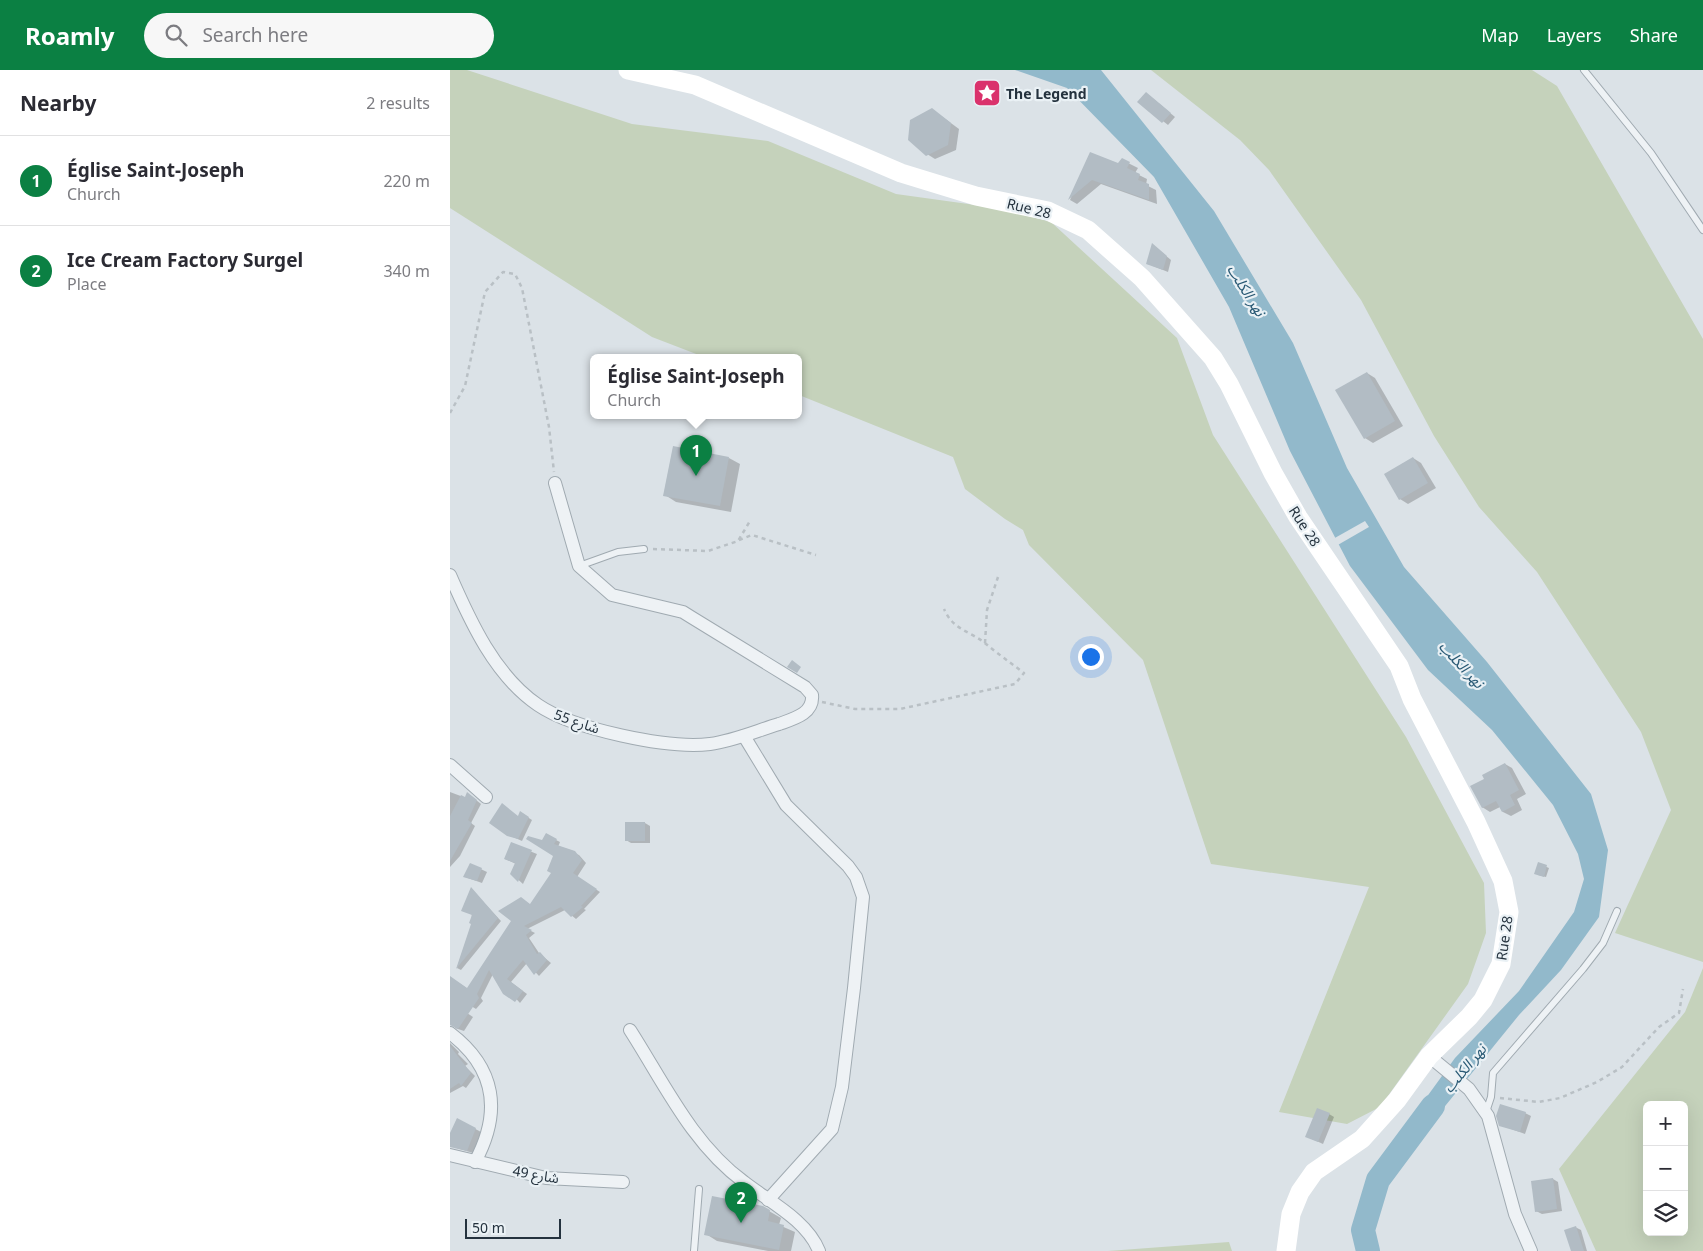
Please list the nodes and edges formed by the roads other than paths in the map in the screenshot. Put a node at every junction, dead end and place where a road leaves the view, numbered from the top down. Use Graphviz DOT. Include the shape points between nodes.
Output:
graph roads {
  1 [pos="628,70"];
  2 [pos="1584,70"];
  3 [pos="1703,230"];
  4 [pos="555,483"];
  5 [pos="644,549"];
  6 [pos="579,566"];
  7 [pos="450,575"];
  8 [pos="744,736"];
  9 [pos="450,765"];
  10 [pos="486,797"];
  11 [pos="1617,911"];
  12 [pos="630,1030"];
  13 [pos="450,1033"];
  14 [pos="1429,1056"];
  15 [pos="1486,1112"];
  16 [pos="450,1155"];
  17 [pos="475,1162"];
  18 [pos="623,1182"];
  19 [pos="699,1189"];
  20 [pos="768,1200"];
  21 [pos="694,1251"];
  22 [pos="819,1251"];
  23 [pos="1286,1251"];
  24 [pos="1531,1251"];
  1 -- 14 [label="street, Rue 28" via="694,85 901,173 976,196 1048,211 1080,226 1142,278 1213,358 1298,517 1399,666 1412,699 1503,881 1509,912 1502,964 1483,1000"];
  2 -- 3 [label="lane" via="1651,153"];
  4 -- 6 [label="street"];
  5 -- 6 [label="lane" via="618,552"];
  6 -- 8 [label="street, شارع 55" via="612,595 683,612 812,694 808,709 798,717"];
  7 -- 8 [label="street, شارع 55" via="466,610 513,686 559,718 618,734 676,744 709,744"];
  8 -- 20 [label="street" via="786,805 848,866 863,897 843,1078 832,1129"];
  9 -- 10 [label="street"];
  11 -- 15 [label="lane" via="1603,943 1493,1073"];
  12 -- 20 [label="street" via="690,1127 741,1181"];
  13 -- 17 [label="street" via="461,1041 483,1070 490,1089 492,1112 486,1141"];
  14 -- 15 [label="street" via="1469,1089"];
  14 -- 23 [label="street, Rue 28" via="1397,1100 1362,1139 1314,1172 1300,1192 1291,1214"];
  15 -- 24 [label="street" via="1515,1214"];
  16 -- 17 [label="street, شارع 49"];
  17 -- 18 [label="street, شارع 49" via="546,1178"];
  19 -- 21 [label="lane"];
  20 -- 22 [label="street" via="804,1228"];
}
